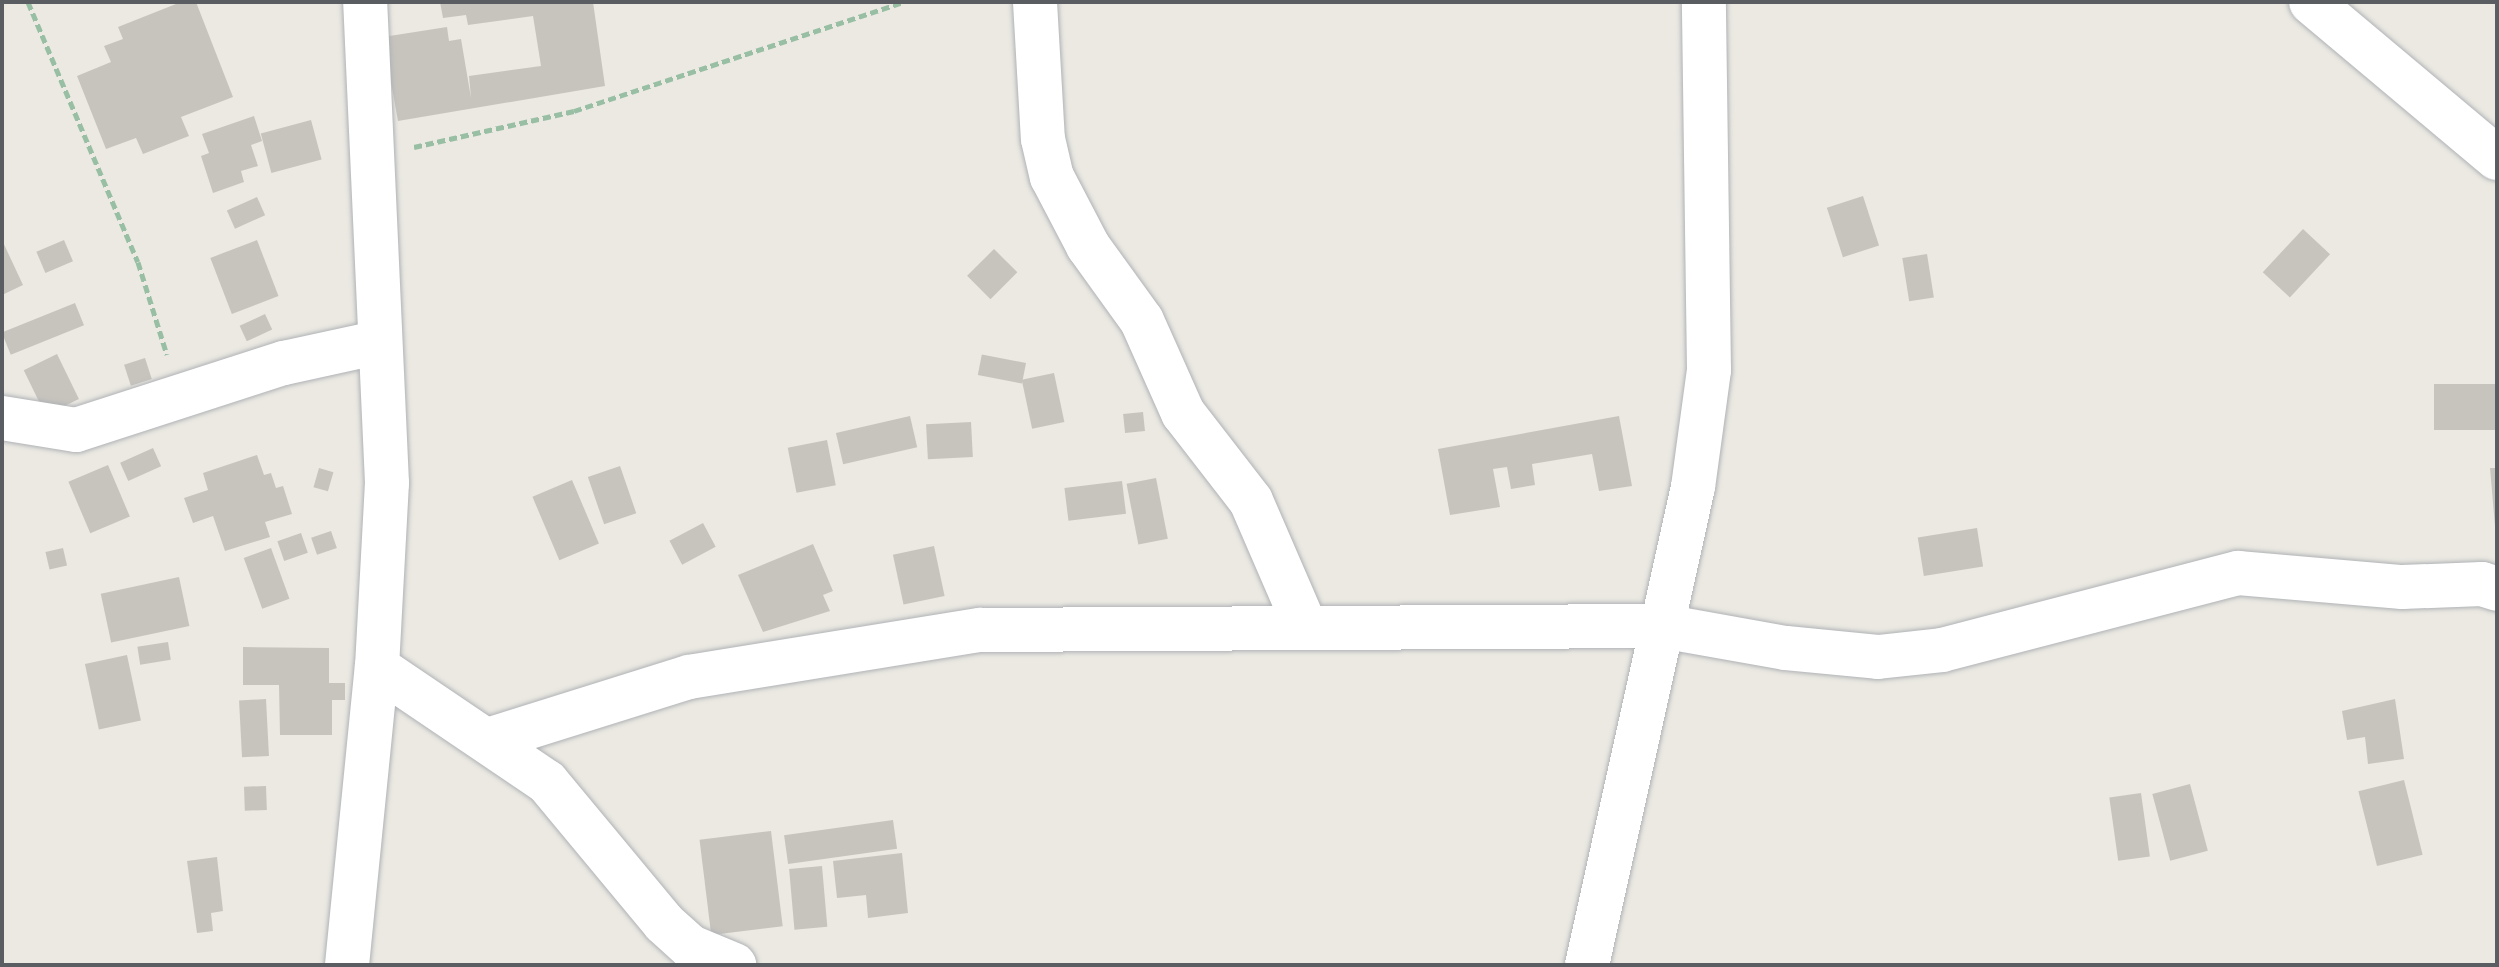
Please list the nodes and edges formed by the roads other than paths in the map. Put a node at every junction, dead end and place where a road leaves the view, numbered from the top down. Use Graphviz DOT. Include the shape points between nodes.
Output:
graph roads {
  1 [pos="365,2"];
  2 [pos="1035,2"];
  3 [pos="1704,2"];
  4 [pos="2311,2"];
  5 [pos="2497,158"];
  6 [pos="380,342"];
  7 [pos="2,418"];
  8 [pos="2497,589"];
  9 [pos="1662,626"];
  10 [pos="1306,628"];
  11 [pos="377,667"];
  12 [pos="488,740"];
  13 [pos="347,965"];
  14 [pos="734,965"];
  15 [pos="1587,965"];
  1 -- 6 [label="street"];
  2 -- 10 [label="street" via="1042,125 1052,177 1088,246 1142,321 1183,413 1251,501"];
  3 -- 9 [label="street" via="1709,370 1693,487"];
  4 -- 5 [label="street"];
  6 -- 7 [label="street" via="284,363 76,430"];
  6 -- 11 [label="street" via="387,483"];
  8 -- 9 [label="street" via="2482,584 2402,587 2238,573 1942,650 1878,657 1786,648"];
  9 -- 10 [label="street"];
  9 -- 15 [label="street"];
  10 -- 12 [label="street" via="980,630 689,677"];
  11 -- 12 [label="street"];
  11 -- 13 [label="street"];
  12 -- 14 [label="street" via="547,782 664,923 691,947"];
}
